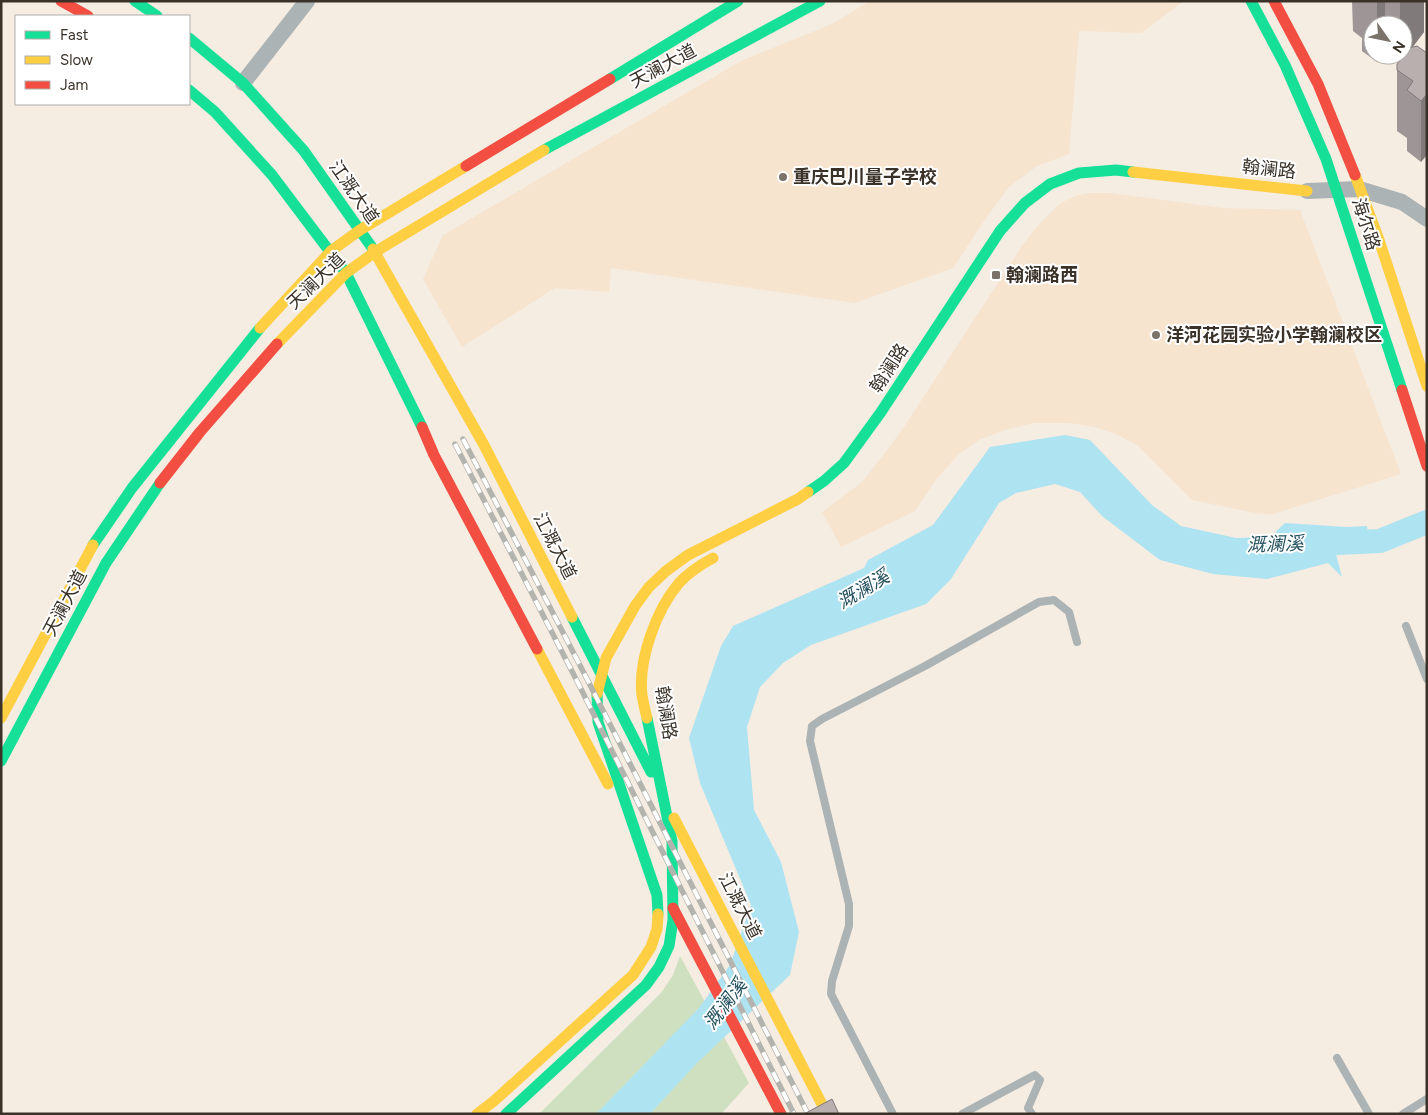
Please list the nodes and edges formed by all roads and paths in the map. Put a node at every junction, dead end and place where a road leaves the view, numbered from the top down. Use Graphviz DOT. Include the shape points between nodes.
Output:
graph roads {
  1 [pos="61,1"];
  2 [pos="136,1"];
  3 [pos="307,1"];
  4 [pos="738,1"];
  5 [pos="820,1"];
  6 [pos="1251,1"];
  7 [pos="1274,1"];
  8 [pos="86,15"];
  9 [pos="156,15"];
  10 [pos="190,39"];
  11 [pos="243,82"];
  12 [pos="190,91"];
  13 [pos="1307,191"];
  14 [pos="1427,219"];
  15 [pos="360,230"];
  16 [pos="1010,236"];
  17 [pos="331,251"];
  18 [pos="375,252"];
  19 [pos="346,273"];
  20 [pos="1427,386"];
  21 [pos="1427,466"];
  22 [pos="721,554"];
  23 [pos="1406,626"];
  24 [pos="1077,642"];
  25 [pos="1427,679"];
  26 [pos="1,718"];
  27 [pos="1,761"];
  28 [pos="1337,1058"];
  29 [pos="1427,1099"];
  30 [pos="826,1111"];
  31 [pos="477,1114"];
  32 [pos="506,1114"];
  33 [pos="781,1114"];
  34 [pos="894,1114"];
  35 [pos="962,1114"];
  36 [pos="1032,1114"];
  37 [pos="1369,1114"];
  38 [pos="1403,1114"];
  1 -- 8 [label="street"];
  2 -- 9 [label="street"];
  3 -- 11 [label="street"];
  4 -- 15 [label="street, 天澜大道"];
  5 -- 18 [label="street, 天澜大道" via="537,154"];
  6 -- 21 [label="street, 海尔路" via="1286,65 1326,159"];
  7 -- 20 [label="street, 海尔路" via="1323,94 1346,150 1372,218"];
  10 -- 11 [label="street, 江溉大道"];
  11 -- 15 [label="street, 江溉大道" via="304,151"];
  12 -- 17 [label="street" via="215,112 272,175"];
  13 -- 14 [label="street" via="1359,189 1402,202"];
  13 -- 16 [label="street, 翰澜路" via="1227,193 1094,181 1058,190 1026,216"];
  13 -- 31 [label="street, 翰澜路" via="1116,170 1075,173 1053,181 1018,209 1000,232 844,463 798,499 688,556 649,586 634,606 606,658 597,692 598,722 656,895 658,918 654,942 633,975"];
  15 -- 17 [label="street, 天澜大道"];
  15 -- 18 [label="street, 江溉大道"];
  17 -- 19 [label="street"];
  17 -- 26 [label="street, 天澜大道" via="264,323 132,488 88,553"];
  18 -- 19 [label="street, 天澜大道"];
  18 -- 30 [label="street, 江溉大道" via="484,446"];
  19 -- 27 [label="street, 天澜大道" via="278,342 150,496 106,562"];
  19 -- 33 [label="street" via="434,455"];
  22 -- 32 [label="street, 翰澜路" via="696,567 679,583 658,617 643,666 642,694 672,841 673,920 669,946 646,985"];
  23 -- 25 [label="lane"];
  24 -- 34 [label="lane" via="1069,612 1054,600 1038,602 812,726 810,741 849,904 849,926 831,994"];
  28 -- 37 [label="lane"];
  29 -- 38 [label="lane"];
  35 -- 36 [label="lane" via="1035,1075 1040,1080 1028,1108"];
}
